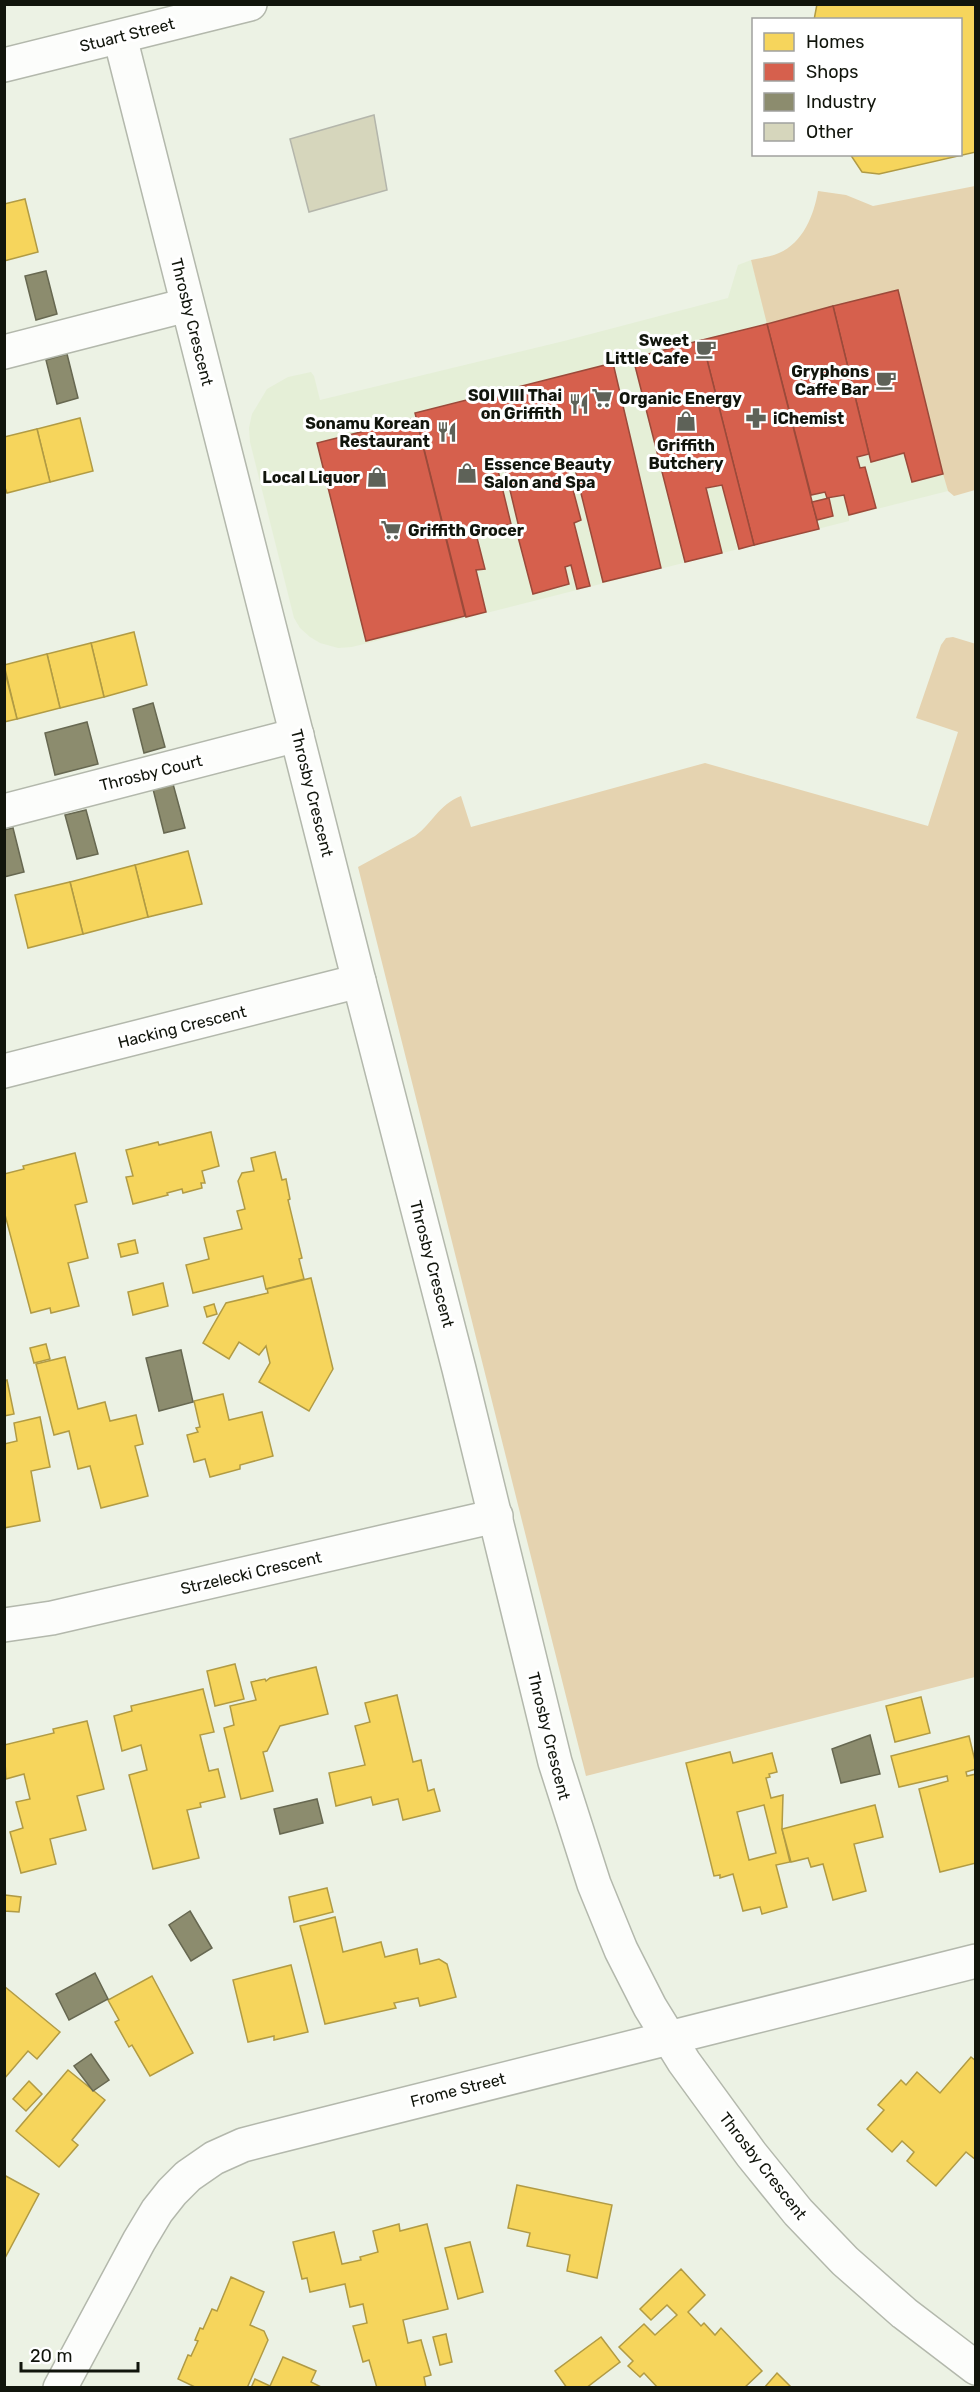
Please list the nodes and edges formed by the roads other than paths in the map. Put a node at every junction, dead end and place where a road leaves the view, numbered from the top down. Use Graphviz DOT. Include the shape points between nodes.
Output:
graph roads {
  1 [pos="250,4"];
  2 [pos="120,37"];
  3 [pos="4,65"];
  4 [pos="187,305"];
  5 [pos="4,352"];
  6 [pos="297,735"];
  7 [pos="4,811"];
  8 [pos="359,981"];
  9 [pos="4,1071"];
  10 [pos="496,1516"];
  11 [pos="4,1625"];
  12 [pos="975,1961"];
  13 [pos="668,2037"];
  14 [pos="975,2368"];
  15 [pos="60,2388"];
  1 -- 2 [label="street, Stuart Street"];
  2 -- 3 [label="street, Stuart Street"];
  2 -- 4 [label="street, Throsby Crescent"];
  4 -- 5 [label="street"];
  4 -- 6 [label="street, Throsby Crescent"];
  6 -- 7 [label="street, Throsby Court"];
  6 -- 8 [label="street, Throsby Crescent"];
  8 -- 9 [label="street, Hacking Crescent"];
  8 -- 10 [label="street, Throsby Crescent"];
  10 -- 11 [label="street, Strzelecki Crescent" via="51,1618"];
  10 -- 13 [label="street, Throsby Crescent" via="566,1803 621,1950"];
  12 -- 13 [label="street, Frome Street"];
  13 -- 14 [label="street, Throsby Crescent" via="751,2154 820,2237 904,2313"];
  13 -- 15 [label="street, Frome Street" via="243,2145 214,2157 188,2176 157,2211"];
}
